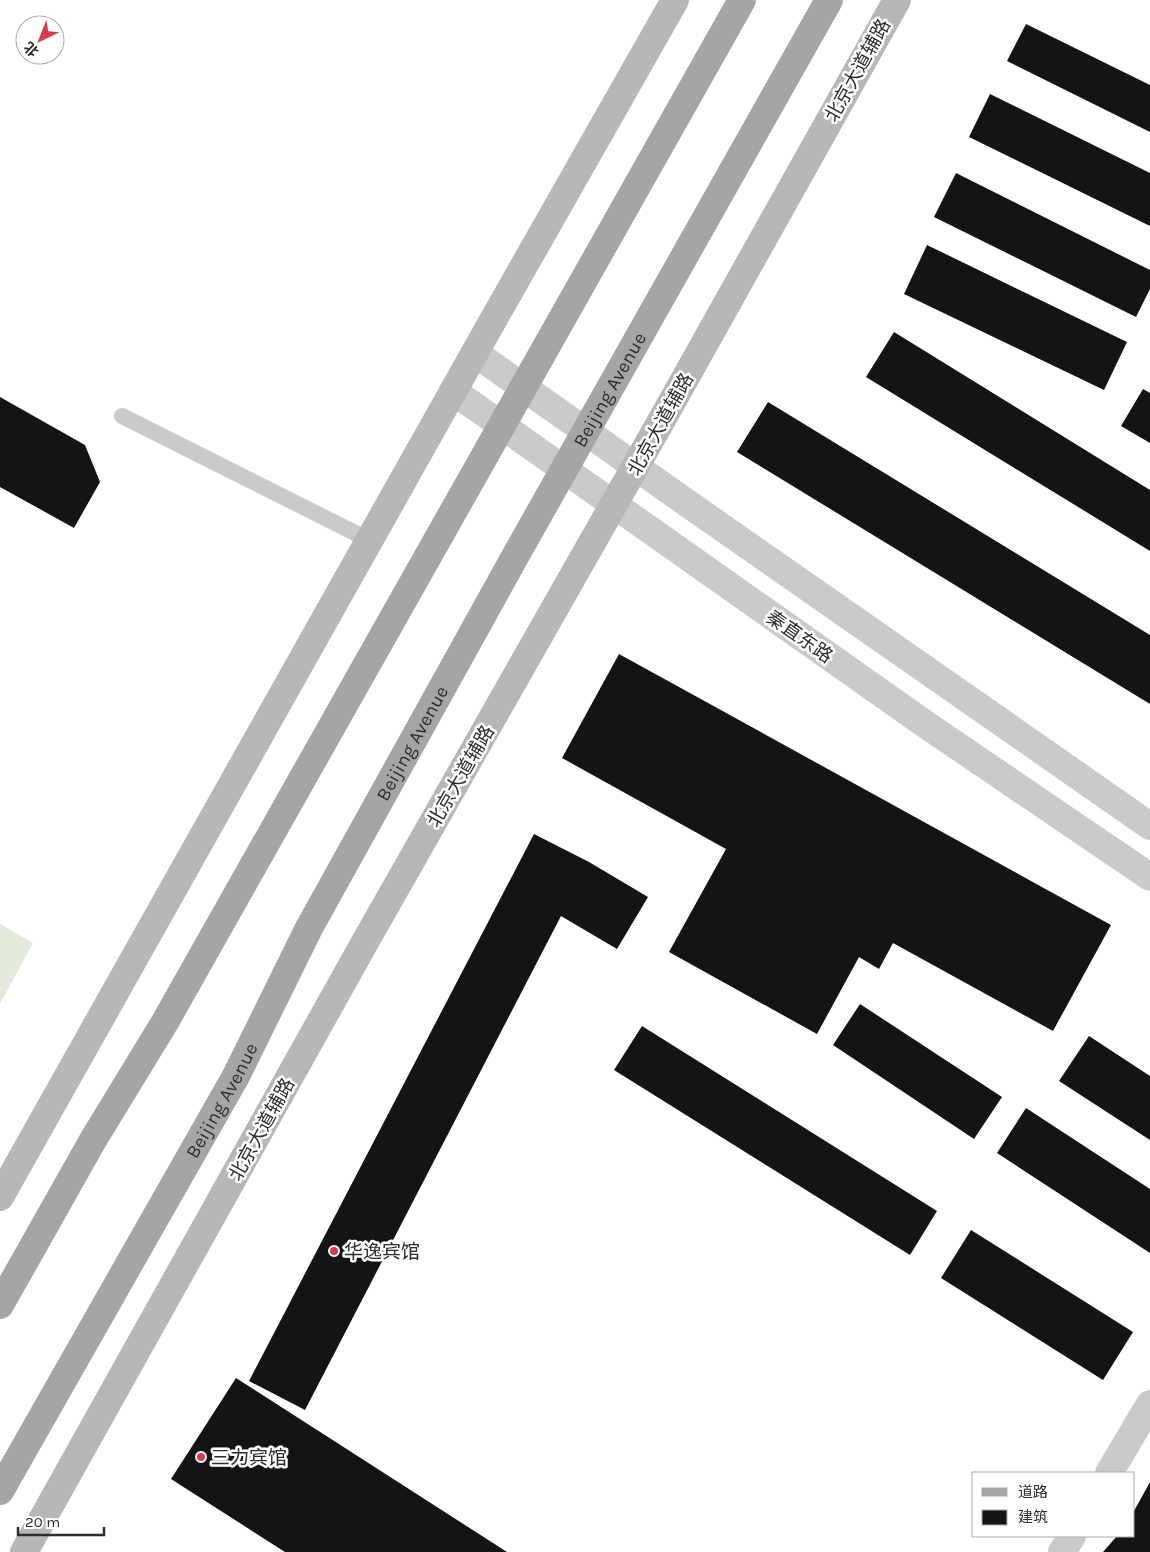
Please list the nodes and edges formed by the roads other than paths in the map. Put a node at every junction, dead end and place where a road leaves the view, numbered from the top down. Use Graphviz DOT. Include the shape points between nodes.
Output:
graph roads {
  1 [pos="675,0"];
  2 [pos="742,0"];
  3 [pos="829,0"];
  4 [pos="897,0"];
  5 [pos="475,353"];
  6 [pos="523,387"];
  7 [pos="453,391"];
  8 [pos="122,416"];
  9 [pos="501,425"];
  10 [pos="586,432"];
  11 [pos="636,466"];
  12 [pos="565,470"];
  13 [pos="614,505"];
  14 [pos="369,540"];
  15 [pos="1150,826"];
  16 [pos="1150,878"];
  17 [pos="0,1197"];
  18 [pos="0,1305"];
  19 [pos="1150,1404"];
  20 [pos="1110,1472"];
  21 [pos="0,1491"];
  22 [pos="1071,1537"];
  23 [pos="24,1552"];
  24 [pos="1062,1552"];
  1 -- 5 [label="main road"];
  2 -- 6 [label="main road"];
  3 -- 10 [label="main road, Beijing Avenue"];
  4 -- 11 [label="main road, 北京大道辅路"];
  5 -- 6 [label="street"];
  5 -- 7 [label="main road"];
  6 -- 9 [label="main road"];
  6 -- 10 [label="street"];
  7 -- 9 [label="street, 秦直东路"];
  7 -- 14 [label="main road"];
  8 -- 14 [label="lane"];
  9 -- 12 [label="street, 秦直东路"];
  9 -- 18 [label="main road" via="165,1022 93,1140"];
  10 -- 11 [label="street"];
  10 -- 12 [label="main road, Beijing Avenue"];
  11 -- 13 [label="main road, 北京大道辅路"];
  11 -- 15 [label="street"];
  12 -- 13 [label="street, 秦直东路"];
  12 -- 21 [label="main road, Beijing Avenue" via="309,928 236,1076"];
  13 -- 16 [label="street, 秦直东路"];
  13 -- 23 [label="main road, 北京大道辅路"];
  14 -- 17 [label="main road"];
  19 -- 20 [label="street"];
  22 -- 24 [label="street"];
}
